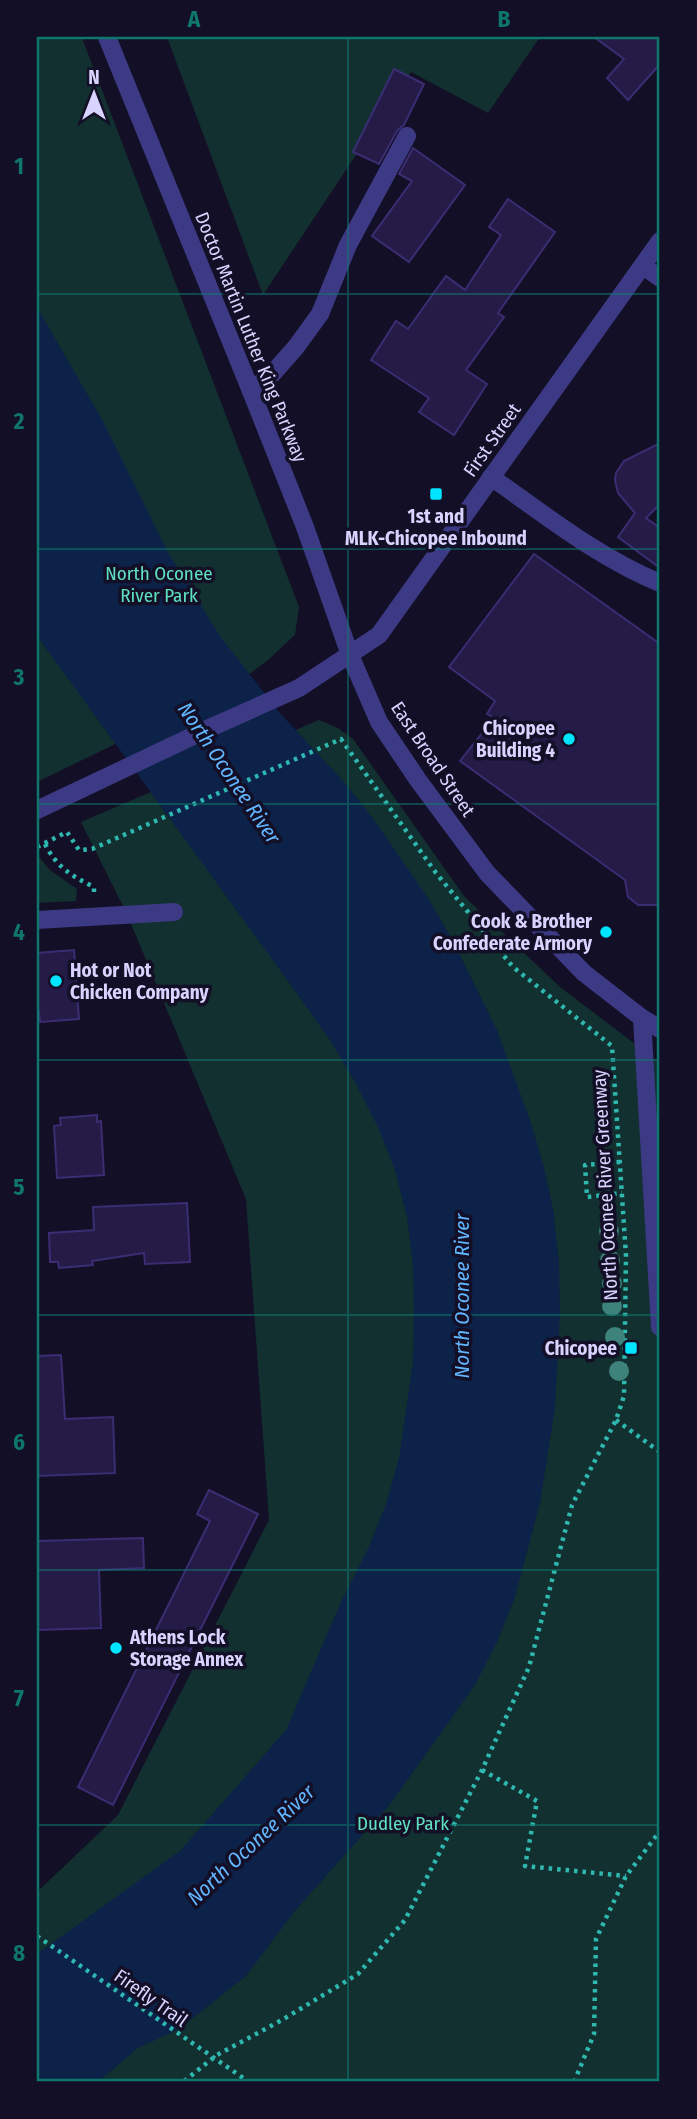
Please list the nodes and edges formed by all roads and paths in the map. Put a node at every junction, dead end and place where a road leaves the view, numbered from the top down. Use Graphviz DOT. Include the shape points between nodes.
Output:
graph roads {
  1 [pos="107,37"];
  2 [pos="407,135"];
  3 [pos="660,241"];
  4 [pos="643,265"];
  5 [pos="660,278"];
  6 [pos="251,391"];
  7 [pos="491,477"];
  8 [pos="660,583"];
  9 [pos="350,654"];
  10 [pos="43,808"];
  11 [pos="45,844"];
  12 [pos="37,847"];
  13 [pos="174,912"];
  14 [pos="97,916"];
  15 [pos="37,920"];
  16 [pos="642,1018"];
  17 [pos="660,1029"];
  18 [pos="620,1162"];
  19 [pos="605,1163"];
  20 [pos="622,1194"];
  21 [pos="608,1195"];
  22 [pos="660,1327"];
  23 [pos="616,1420"];
  24 [pos="660,1452"];
  25 [pos="482,1770"];
  26 [pos="660,1830"];
  27 [pos="626,1876"];
  28 [pos="37,1936"];
  29 [pos="183,2082"];
  30 [pos="249,2082"];
  31 [pos="574,2082"];
  1 -- 6 [label="street, Doctor Martin Luther King Parkway"];
  2 -- 6 [label="street" via="348,245 320,314 274,372"];
  3 -- 4 [label="street, First Street"];
  4 -- 5 [label="street"];
  4 -- 7 [label="street, First Street"];
  6 -- 9 [label="street, Doctor Martin Luther King Parkway"];
  7 -- 8 [label="street" via="566,530"];
  7 -- 9 [label="street, First Street" via="379,635"];
  9 -- 10 [label="street" via="299,688"];
  9 -- 16 [label="street, East Broad Street" via="379,722 486,873 584,973"];
  11 -- 12 [label="path, North Oconee River Greenway"];
  11 -- 14 [label="path" via="60,867 94,887"];
  11 -- 18 [label="path, North Oconee River Greenway" via="66,832 79,850 92,849 341,739 436,873 513,967 612,1046"];
  13 -- 14 [label="street"];
  14 -- 15 [label="street"];
  16 -- 17 [label="street, East Broad Street"];
  16 -- 22 [label="street"];
  18 -- 19 [label="path"];
  18 -- 20 [label="path, North Oconee River Greenway"];
  19 -- 21 [label="path"];
  19 -- 21 [label="path" via="585,1166 587,1197"];
  20 -- 21 [label="path"];
  20 -- 23 [label="path, North Oconee River Greenway" via="624,1396"];
  23 -- 24 [label="path"];
  23 -- 25 [label="path, North Oconee River Greenway" via="572,1505 529,1667"];
  25 -- 27 [label="path" via="537,1801 526,1866"];
  25 -- 29 [label="path, North Oconee River Greenway" via="405,1920 358,1974 217,2055"];
  26 -- 27 [label="path"];
  27 -- 31 [label="path" via="596,1939 594,2034"];
  28 -- 30 [label="path, Firefly Trail, bridge"];
}
